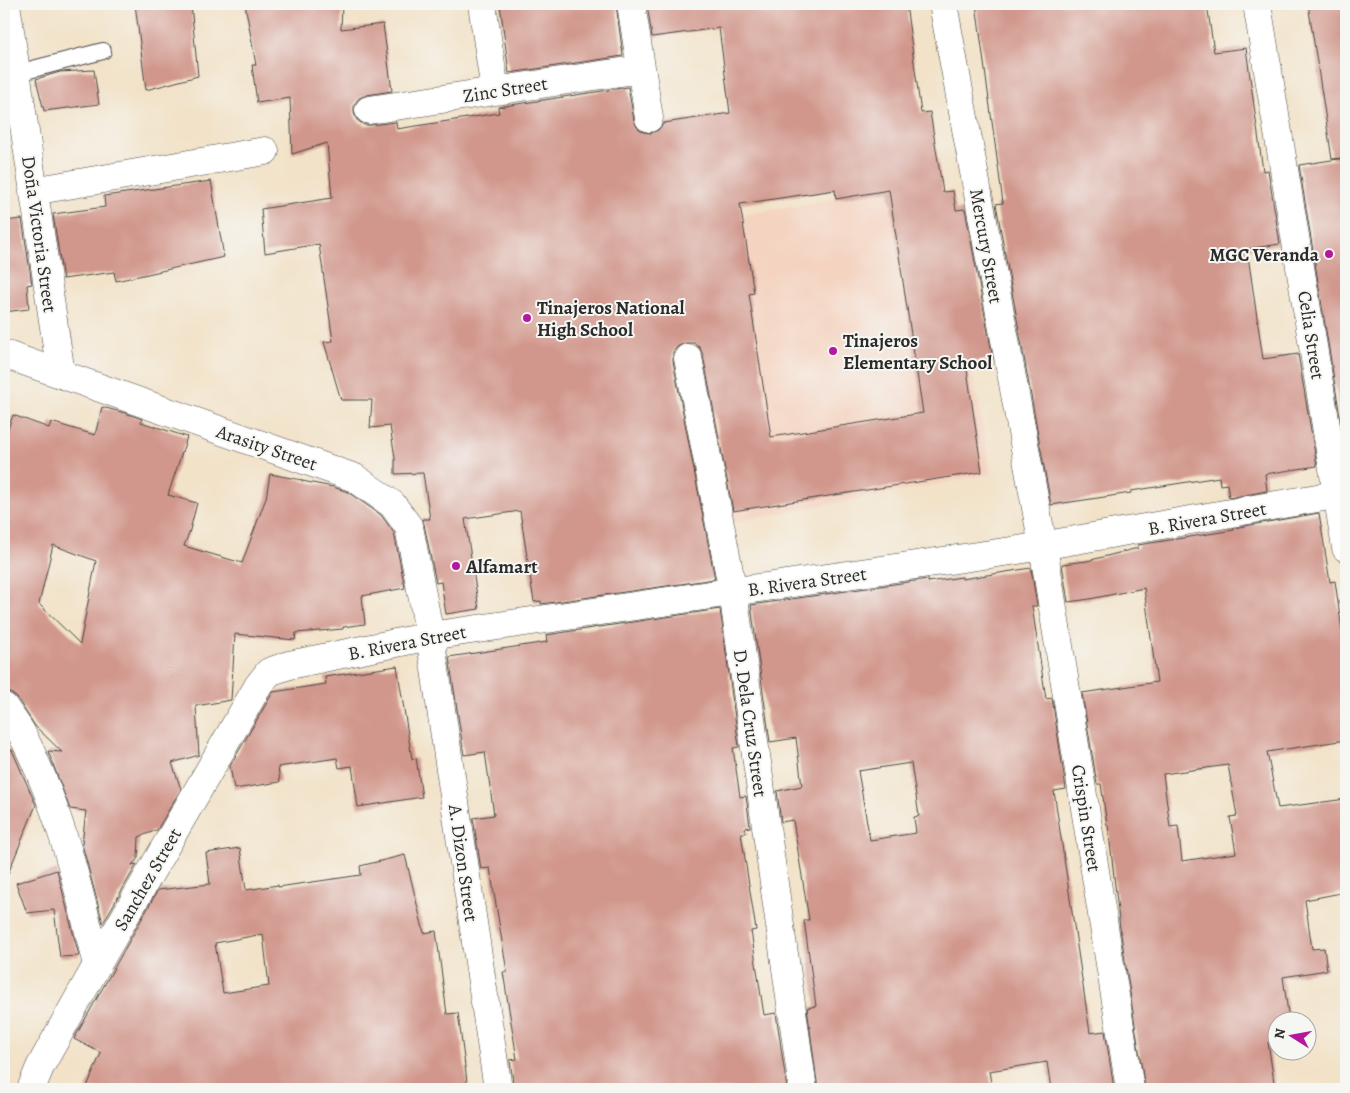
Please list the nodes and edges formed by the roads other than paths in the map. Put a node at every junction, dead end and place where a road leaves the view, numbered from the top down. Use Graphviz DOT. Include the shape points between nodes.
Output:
graph roads {
  1 [pos="6,4"];
  2 [pos="482,4"];
  3 [pos="631,4"];
  4 [pos="943,4"];
  5 [pos="1257,4"];
  6 [pos="103,51"];
  7 [pos="641,68"];
  8 [pos="17,75"];
  9 [pos="495,91"];
  10 [pos="369,110"];
  11 [pos="649,118"];
  12 [pos="265,151"];
  13 [pos="33,191"];
  14 [pos="4,354"];
  15 [pos="688,358"];
  16 [pos="61,374"];
  17 [pos="1342,494"];
  18 [pos="1043,546"];
  19 [pos="1346,548"];
  20 [pos="733,592"];
  21 [pos="430,636"];
  22 [pos="269,672"];
  23 [pos="4,707"];
  24 [pos="97,965"];
  25 [pos="31,1089"];
  26 [pos="498,1089"];
  27 [pos="803,1089"];
  28 [pos="1130,1089"];
  1 -- 8 [label="street, Doña Victoria Street"];
  2 -- 9 [label="street"];
  3 -- 7 [label="street"];
  4 -- 18 [label="street, Mercury Street"];
  5 -- 17 [label="street, Celia Street"];
  6 -- 8 [label="lane"];
  7 -- 9 [label="street, Zinc Street"];
  7 -- 11 [label="street"];
  8 -- 13 [label="street, Doña Victoria Street"];
  9 -- 10 [label="street, Zinc Street"];
  12 -- 13 [label="street"];
  13 -- 16 [label="street, Doña Victoria Street"];
  14 -- 16 [label="street, Arasity Street"];
  15 -- 20 [label="street, D. Dela Cruz Street"];
  16 -- 21 [label="street, Arasity Street" via="355,478 379,494 392,504 409,527"];
  17 -- 18 [label="street, B. Rivera Street"];
  17 -- 19 [label="street, Celia Street"];
  18 -- 20 [label="street, B. Rivera Street"];
  18 -- 28 [label="street, Crispin Street"];
  20 -- 21 [label="street, B. Rivera Street"];
  20 -- 27 [label="street, D. Dela Cruz Street"];
  21 -- 22 [label="street, B. Rivera Street"];
  21 -- 26 [label="street, A. Dizon Street"];
  22 -- 24 [label="street, Sanchez Street" via="253,694"];
  23 -- 24 [label="street" via="20,731 64,835"];
  24 -- 25 [label="street, Sanchez Street" via="40,1066"];
}
